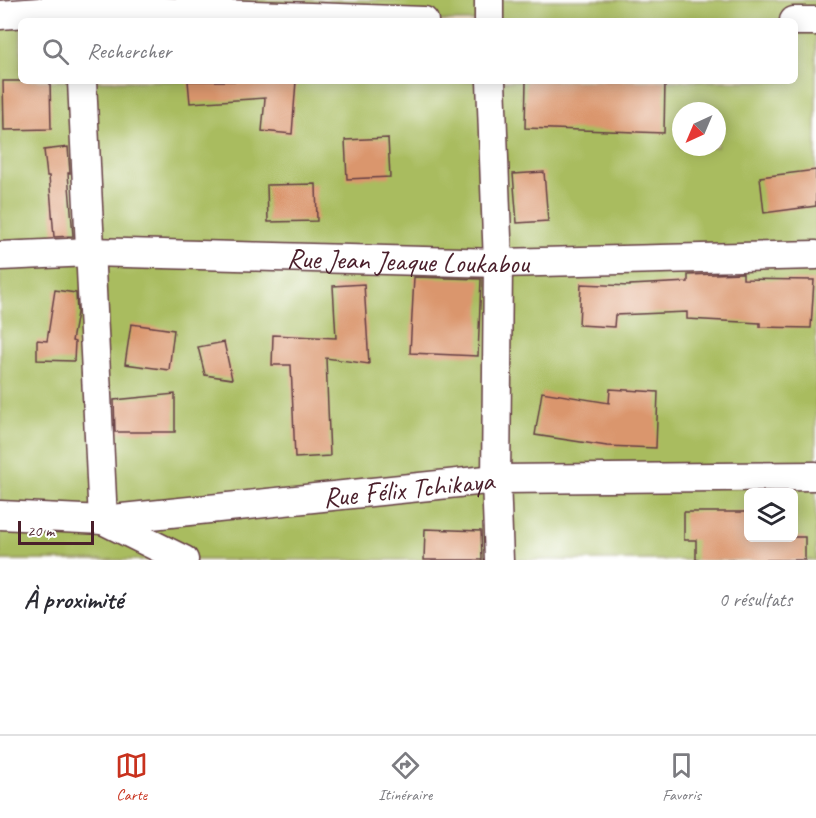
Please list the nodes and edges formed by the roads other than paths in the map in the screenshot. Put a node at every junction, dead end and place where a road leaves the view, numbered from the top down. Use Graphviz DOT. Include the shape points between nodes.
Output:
graph roads {
  1 [pos="489,0"];
  2 [pos="79,10"];
  3 [pos="0,15"];
  4 [pos="330,18"];
  5 [pos="489,18"];
  6 [pos="798,21"];
  7 [pos="816,21"];
  8 [pos="82,84"];
  9 [pos="491,84"];
  10 [pos="90,252"];
  11 [pos="816,255"];
  12 [pos="0,256"];
  13 [pos="498,263"];
  14 [pos="816,477"];
  15 [pos="496,479"];
  16 [pos="0,515"];
  17 [pos="103,520"];
  18 [pos="184,560"];
  19 [pos="499,560"];
  1 -- 5 [label="street"];
  2 -- 3 [label="street"];
  2 -- 4 [label="street"];
  6 -- 7 [label="street"];
  8 -- 10 [label="street"];
  9 -- 13 [label="street"];
  10 -- 12 [label="street, Rue Jean Jeaque Loukabou"];
  10 -- 13 [label="street, Rue Jean Jeaque Loukabou"];
  10 -- 17 [label="street"];
  11 -- 13 [label="street, Rue Jean Jeaque Loukabou"];
  13 -- 15 [label="street"];
  14 -- 15 [label="street, Rue Félix Tchikaya"];
  15 -- 17 [label="street, Rue Félix Tchikaya"];
  15 -- 19 [label="street"];
  16 -- 17 [label="street, Rue Félix Tchikaya"];
  17 -- 18 [label="street"];
}
